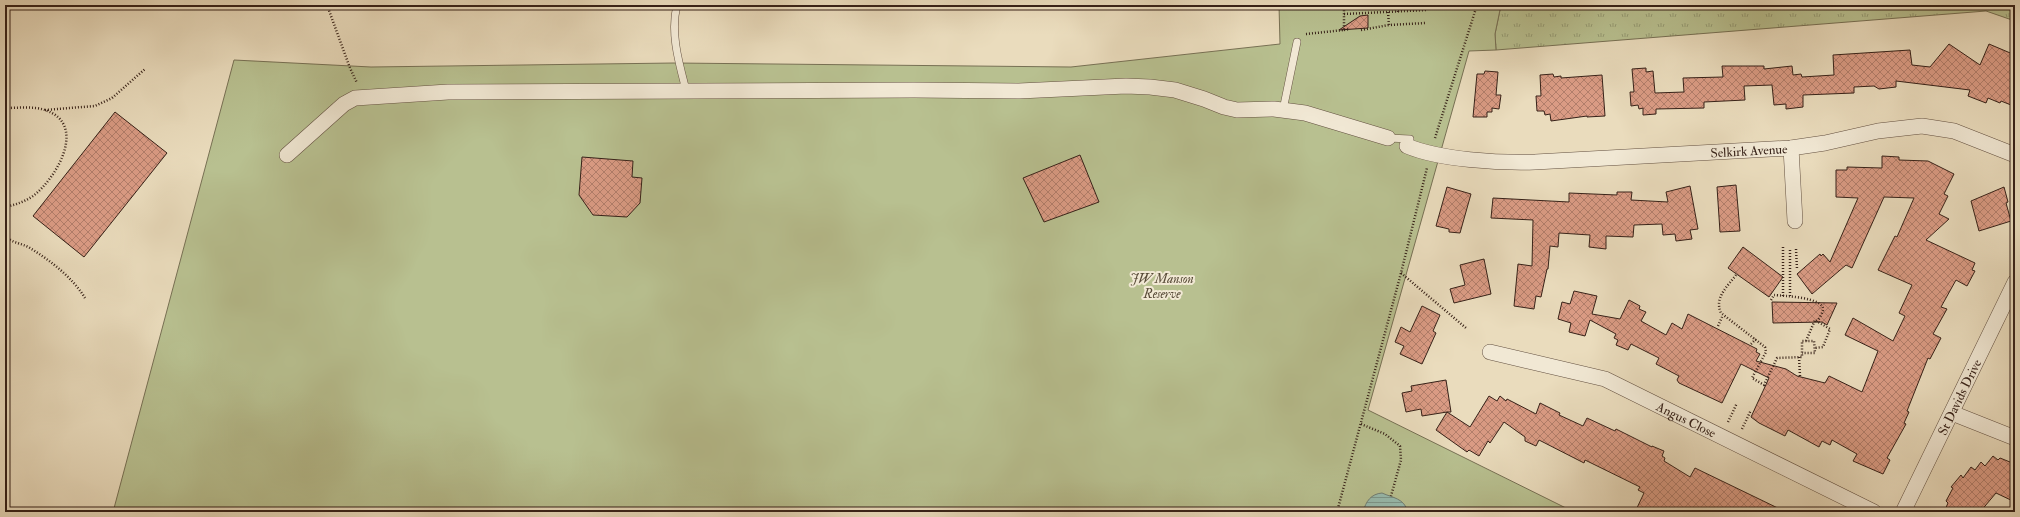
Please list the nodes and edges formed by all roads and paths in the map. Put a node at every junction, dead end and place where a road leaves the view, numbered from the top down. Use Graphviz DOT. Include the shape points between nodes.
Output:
graph roads {
  1 [pos="327,5"];
  2 [pos="677,5"];
  3 [pos="1344,5"];
  4 [pos="1398,5"];
  5 [pos="1426,5"];
  6 [pos="1477,5"];
  7 [pos="1388,12"];
  8 [pos="1398,12"];
  9 [pos="1344,14"];
  10 [pos="1426,23"];
  11 [pos="1389,25"];
  12 [pos="1350,29"];
  13 [pos="1344,30"];
  14 [pos="1361,30"];
  15 [pos="1297,42"];
  16 [pos="1294,56"];
  17 [pos="146,69"];
  18 [pos="686,90"];
  19 [pos="363,97"];
  20 [pos="5,108"];
  21 [pos="44,110"];
  22 [pos="1283,110"];
  23 [pos="1388,138"];
  24 [pos="1408,142"];
  25 [pos="1432,148"];
  26 [pos="1791,148"];
  27 [pos="287,155"];
  28 [pos="2015,155"];
  29 [pos="5,207"];
  30 [pos="1795,221"];
  31 [pos="5,236"];
  32 [pos="1783,246"];
  33 [pos="1796,249"];
  34 [pos="1790,250"];
  35 [pos="1797,269"];
  36 [pos="1401,273"];
  37 [pos="1736,275"];
  38 [pos="2015,282"];
  39 [pos="1783,296"];
  40 [pos="1790,297"];
  41 [pos="85,298"];
  42 [pos="1770,300"];
  43 [pos="1723,315"];
  44 [pos="1817,322"];
  45 [pos="1718,326"];
  46 [pos="1466,328"];
  47 [pos="1756,339"];
  48 [pos="1806,341"];
  49 [pos="1751,344"];
  50 [pos="1814,348"];
  51 [pos="1490,352"];
  52 [pos="1802,354"];
  53 [pos="1799,357"];
  54 [pos="1800,376"];
  55 [pos="1737,403"];
  56 [pos="1751,410"];
  57 [pos="1952,413"];
  58 [pos="1728,422"];
  59 [pos="1361,424"];
  60 [pos="1742,429"];
  61 [pos="2015,438"];
  62 [pos="1392,496"];
  63 [pos="1337,512"];
  64 [pos="1874,512"];
  65 [pos="1903,512"];
  1 -- 19 [label="path"];
  2 -- 18 [label="lane" via="675,41"];
  3 -- 9 [label="path"];
  4 -- 8 [label="path"];
  5 -- 8 [label="path" via="1426,10"];
  6 -- 25 [label="path"];
  7 -- 8 [label="path"];
  7 -- 9 [label="path"];
  7 -- 11 [label="path"];
  9 -- 13 [label="path"];
  10 -- 11 [label="path"];
  11 -- 14 [label="path"];
  12 -- 13 [label="path"];
  13 -- 16 [label="path" via="1304,34 1298,53"];
  15 -- 16 [label="lane"];
  16 -- 22 [label="lane"];
  17 -- 21 [label="path" via="112,98 95,106"];
  18 -- 19 [label="street" via="448,92"];
  18 -- 22 [label="street" via="1019,91 1126,86 1175,90 1224,108 1237,110"];
  19 -- 27 [label="street" via="344,104"];
  20 -- 21 [label="path"];
  21 -- 29 [label="path" via="57,116 67,132 66,148 48,180 33,195 16,205"];
  22 -- 23 [label="street" via="1305,113"];
  23 -- 24 [label="lane"];
  24 -- 25 [label="street, Selkirk Avenue"];
  25 -- 26 [label="street, Selkirk Avenue" via="1476,159 1535,162"];
  25 -- 36 [label="path"];
  26 -- 28 [label="street, Selkirk Avenue" via="1878,131 1922,126 1954,131"];
  26 -- 30 [label="street"];
  31 -- 41 [label="path" via="19,245 28,247 63,273 78,286"];
  32 -- 39 [label="path"];
  33 -- 35 [label="path"];
  34 -- 40 [label="path"];
  36 -- 46 [label="path"];
  36 -- 59 [label="path"];
  37 -- 43 [label="path" via="1720,297 1719,308"];
  38 -- 57 [label="street, St Davids Drive"];
  39 -- 40 [label="path"];
  39 -- 42 [label="path" via="1774,295"];
  40 -- 44 [label="path" via="1811,299 1822,307"];
  43 -- 45 [label="path"];
  43 -- 47 [label="path"];
  44 -- 48 [label="path" via="1815,320"];
  44 -- 50 [label="path" via="1830,329 1824,347"];
  47 -- 49 [label="path"];
  47 -- 53 [label="path" via="1766,352 1752,378 1764,385 1777,358"];
  48 -- 50 [label="path" via="1814,341"];
  48 -- 52 [label="path" via="1802,341"];
  50 -- 52 [label="path" via="1815,353"];
  51 -- 64 [label="street, Angus Close" via="1605,379"];
  52 -- 53 [label="path" via="1802,357"];
  53 -- 54 [label="path"];
  55 -- 58 [label="path"];
  56 -- 60 [label="path"];
  57 -- 61 [label="street"];
  57 -- 65 [label="street, St Davids Drive"];
  59 -- 62 [label="path" via="1385,434 1400,446 1401,460"];
  59 -- 63 [label="path"];
}
